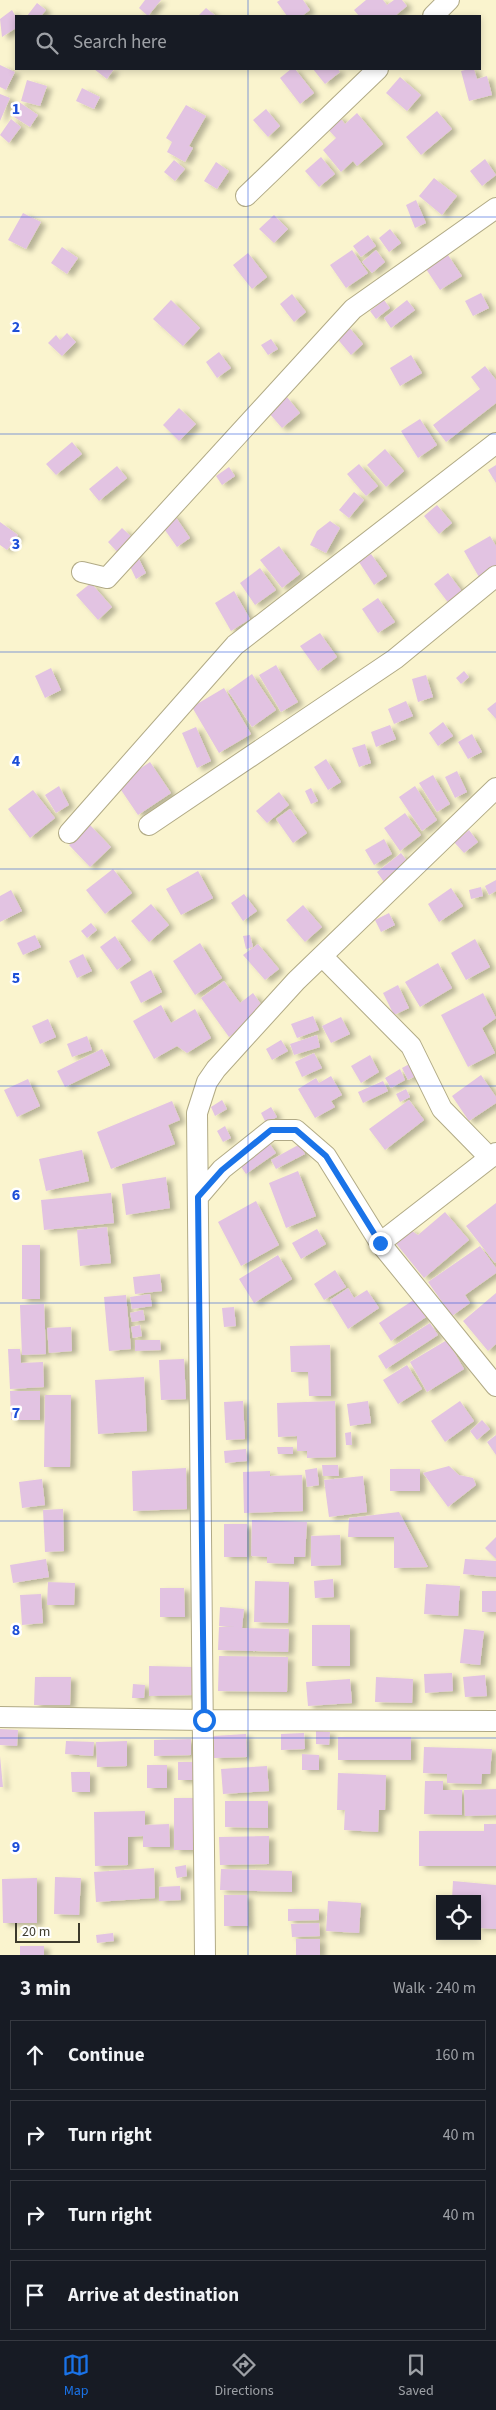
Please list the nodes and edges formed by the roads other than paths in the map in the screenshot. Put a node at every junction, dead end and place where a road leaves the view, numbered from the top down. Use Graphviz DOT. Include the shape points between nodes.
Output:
graph roads {
  1 [pos="449,0"];
  2 [pos="433,15"];
  3 [pos="377,70"];
  4 [pos="246,196"];
  5 [pos="496,208"];
  6 [pos="496,443"];
  7 [pos="82,572"];
  8 [pos="496,576"];
  9 [pos="496,788"];
  10 [pos="149,825"];
  11 [pos="69,833"];
  12 [pos="322,956"];
  13 [pos="493,1156"];
  14 [pos="198,1197"];
  15 [pos="380,1243"];
  16 [pos="496,1386"];
  17 [pos="0,1717"];
  18 [pos="204,1720"];
  19 [pos="496,1721"];
  20 [pos="205,1955"];
  1 -- 2 [label="street"];
  3 -- 4 [label="street"];
  5 -- 7 [label="street" via="353,309 107,578"];
  6 -- 11 [label="street" via="235,645"];
  8 -- 10 [label="street" via="395,659"];
  9 -- 12 [label="street"];
  12 -- 13 [label="street" via="411,1046 442,1109"];
  12 -- 14 [label="street" via="207,1082 197,1113"];
  13 -- 15 [label="street"];
  14 -- 15 [label="street" via="222,1170 271,1130 296,1130 326,1156"];
  14 -- 18 [label="street"];
  15 -- 16 [label="street"];
  17 -- 18 [label="street"];
  18 -- 19 [label="street"];
  18 -- 20 [label="street"];
}
